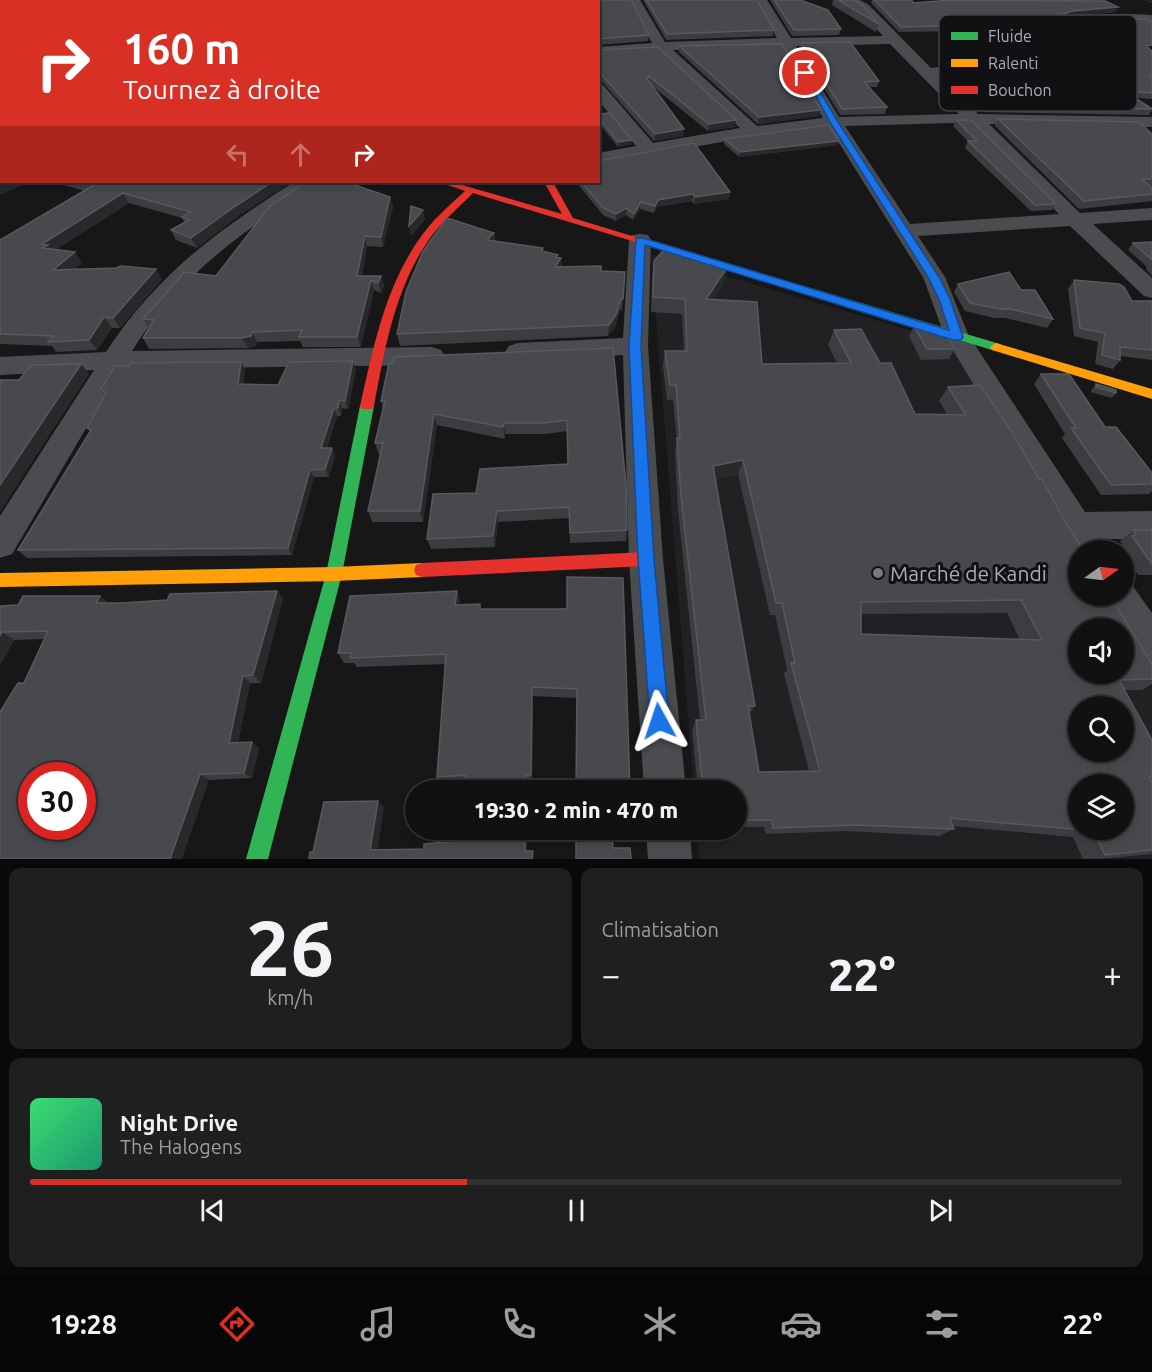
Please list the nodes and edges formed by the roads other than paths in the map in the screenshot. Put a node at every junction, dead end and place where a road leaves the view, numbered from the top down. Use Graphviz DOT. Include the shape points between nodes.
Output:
graph roads {
  1 [pos="634,0"];
  2 [pos="761,0"];
  3 [pos="851,0"];
  4 [pos="894,40"];
  5 [pos="787,42"];
  6 [pos="660,46"];
  7 [pos="600,51"];
  8 [pos="939,72"];
  9 [pos="928,73"];
  10 [pos="939,84"];
  11 [pos="600,91"];
  12 [pos="966,111"];
  13 [pos="973,118"];
  14 [pos="834,122"];
  15 [pos="1152,122"];
  16 [pos="753,131"];
  17 [pos="648,149"];
  18 [pos="600,159"];
  19 [pos="304,183"];
  20 [pos="447,183"];
  21 [pos="550,183"];
  22 [pos="471,190"];
  23 [pos="1152,214"];
  24 [pos="570,220"];
  25 [pos="1077,221"];
  26 [pos="905,231"];
  27 [pos="640,240"];
  28 [pos="1152,291"];
  29 [pos="957,337"];
  30 [pos="635,346"];
  31 [pos="496,353"];
  32 [pos="451,355"];
  33 [pos="377,358"];
  34 [pos="114,360"];
  35 [pos="0,366"];
  36 [pos="1152,394"];
  37 [pos="1152,525"];
  38 [pos="1084,538"];
  39 [pos="0,544"];
  40 [pos="646,559"];
  41 [pos="334,574"];
  42 [pos="0,580"];
  43 [pos="1127,606"];
  44 [pos="1152,645"];
  45 [pos="664,780"];
  46 [pos="669,840"];
  47 [pos="258,859"];
  48 [pos="670,859"];
  1 -- 6 [label="street"];
  2 -- 5 [label="street"];
  3 -- 4 [label="street" via="865,8"];
  4 -- 5 [label="street"];
  4 -- 9 [label="street"];
  5 -- 6 [label="street"];
  5 -- 14 [label="street"];
  6 -- 7 [label="street"];
  6 -- 16 [label="street"];
  8 -- 9 [label="street"];
  9 -- 10 [label="street"];
  11 -- 17 [label="street"];
  12 -- 13 [label="street"];
  13 -- 14 [label="street"];
  13 -- 15 [label="street"];
  13 -- 25 [label="street"];
  14 -- 16 [label="street"];
  14 -- 26 [label="street"];
  16 -- 17 [label="street"];
  17 -- 18 [label="street"];
  19 -- 34 [label="street" via="240,224 187,268 145,314"];
  20 -- 22 [label="street"];
  21 -- 24 [label="street"];
  22 -- 24 [label="street"];
  22 -- 33 [label="street" via="427,235 410,261"];
  23 -- 25 [label="street"];
  24 -- 27 [label="street"];
  25 -- 26 [label="street"];
  25 -- 28 [label="street"];
  26 -- 29 [label="street" via="937,284"];
  27 -- 29 [label="street"];
  27 -- 30 [label="street"];
  29 -- 36 [label="street"];
  29 -- 38 [label="street"];
  30 -- 31 [label="street"];
  30 -- 40 [label="street"];
  32 -- 33 [label="street"];
  33 -- 34 [label="street"];
  33 -- 41 [label="street"];
  34 -- 35 [label="street"];
  34 -- 39 [label="street"];
  37 -- 38 [label="street"];
  40 -- 41 [label="street"];
  40 -- 45 [label="street"];
  41 -- 42 [label="street"];
  41 -- 47 [label="street"];
  43 -- 44 [label="street"];
  46 -- 48 [label="street"];
}
